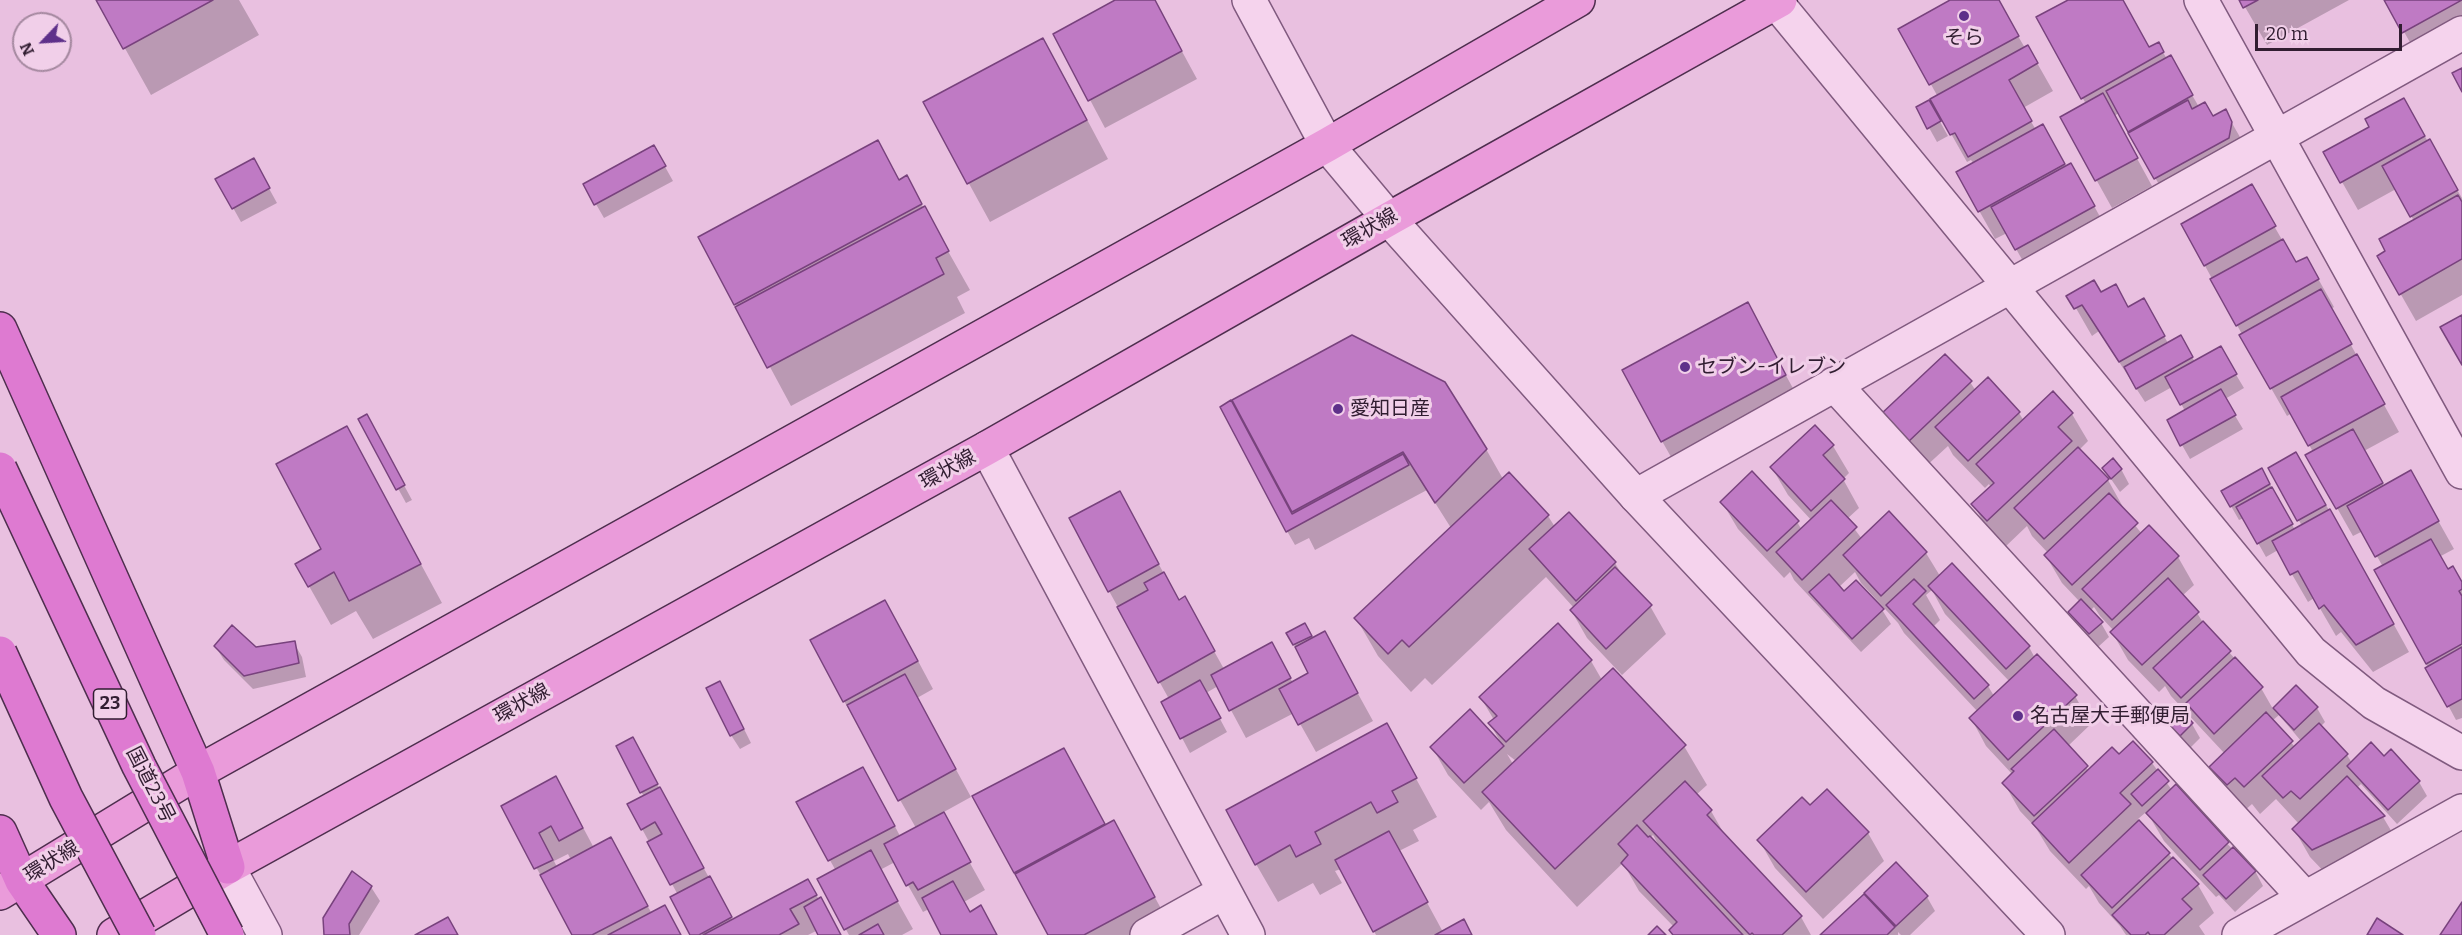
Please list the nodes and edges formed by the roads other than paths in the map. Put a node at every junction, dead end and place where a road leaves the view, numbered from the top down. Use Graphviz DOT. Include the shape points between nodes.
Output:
graph roads {
  1 [pos="1249,0"];
  2 [pos="1578,0"];
  3 [pos="2201,0"];
  4 [pos="1778,1"];
  5 [pos="2462,33"];
  6 [pos="2276,136"];
  7 [pos="1327,145"];
  8 [pos="1389,219"];
  9 [pos="2009,286"];
  10 [pos="0,329"];
  11 [pos="1834,384"];
  12 [pos="987,448"];
  13 [pos="0,469"];
  14 [pos="2462,472"];
  15 [pos="1636,496"];
  16 [pos="0,652"];
  17 [pos="2462,753"];
  18 [pos="198,772"];
  19 [pos="2462,811"];
  20 [pos="0,832"];
  21 [pos="228,867"];
  22 [pos="11,887"];
  23 [pos="1224,892"];
  24 [pos="2305,898"];
  25 [pos="59,935"];
  26 [pos="114,935"];
  27 [pos="139,935"];
  28 [pos="227,935"];
  29 [pos="265,935"];
  30 [pos="1147,935"];
  31 [pos="1248,935"];
  32 [pos="2048,935"];
  33 [pos="2238,935"];
  1 -- 7 [label="street"];
  2 -- 7 [label="main road, 環状線"];
  3 -- 6 [label="street"];
  4 -- 8 [label="main road, 環状線"];
  4 -- 9 [label="street"];
  5 -- 6 [label="street"];
  6 -- 9 [label="street"];
  6 -- 14 [label="street"];
  7 -- 8 [label="street"];
  7 -- 18 [label="main road, 環状線"];
  8 -- 12 [label="main road, 環状線"];
  8 -- 15 [label="street"];
  9 -- 11 [label="street"];
  9 -- 17 [label="street" via="2311,652 2374,703"];
  10 -- 18 [label="highway"];
  11 -- 15 [label="street"];
  11 -- 24 [label="street"];
  12 -- 21 [label="main road, 環状線"];
  12 -- 23 [label="street"];
  13 -- 28 [label="highway, 国道23号 / 23, bridge" via="139,766"];
  15 -- 32 [label="street"];
  16 -- 27 [label="highway, bridge" via="66,798"];
  18 -- 21 [label="highway"];
  18 -- 22 [label="main road, 環状線"];
  19 -- 24 [label="street"];
  20 -- 22 [label="highway"];
  21 -- 26 [label="main road, 環状線"];
  21 -- 29 [label="street"];
  22 -- 25 [label="highway"];
  23 -- 30 [label="street"];
  23 -- 31 [label="street"];
  24 -- 33 [label="street"];
}
